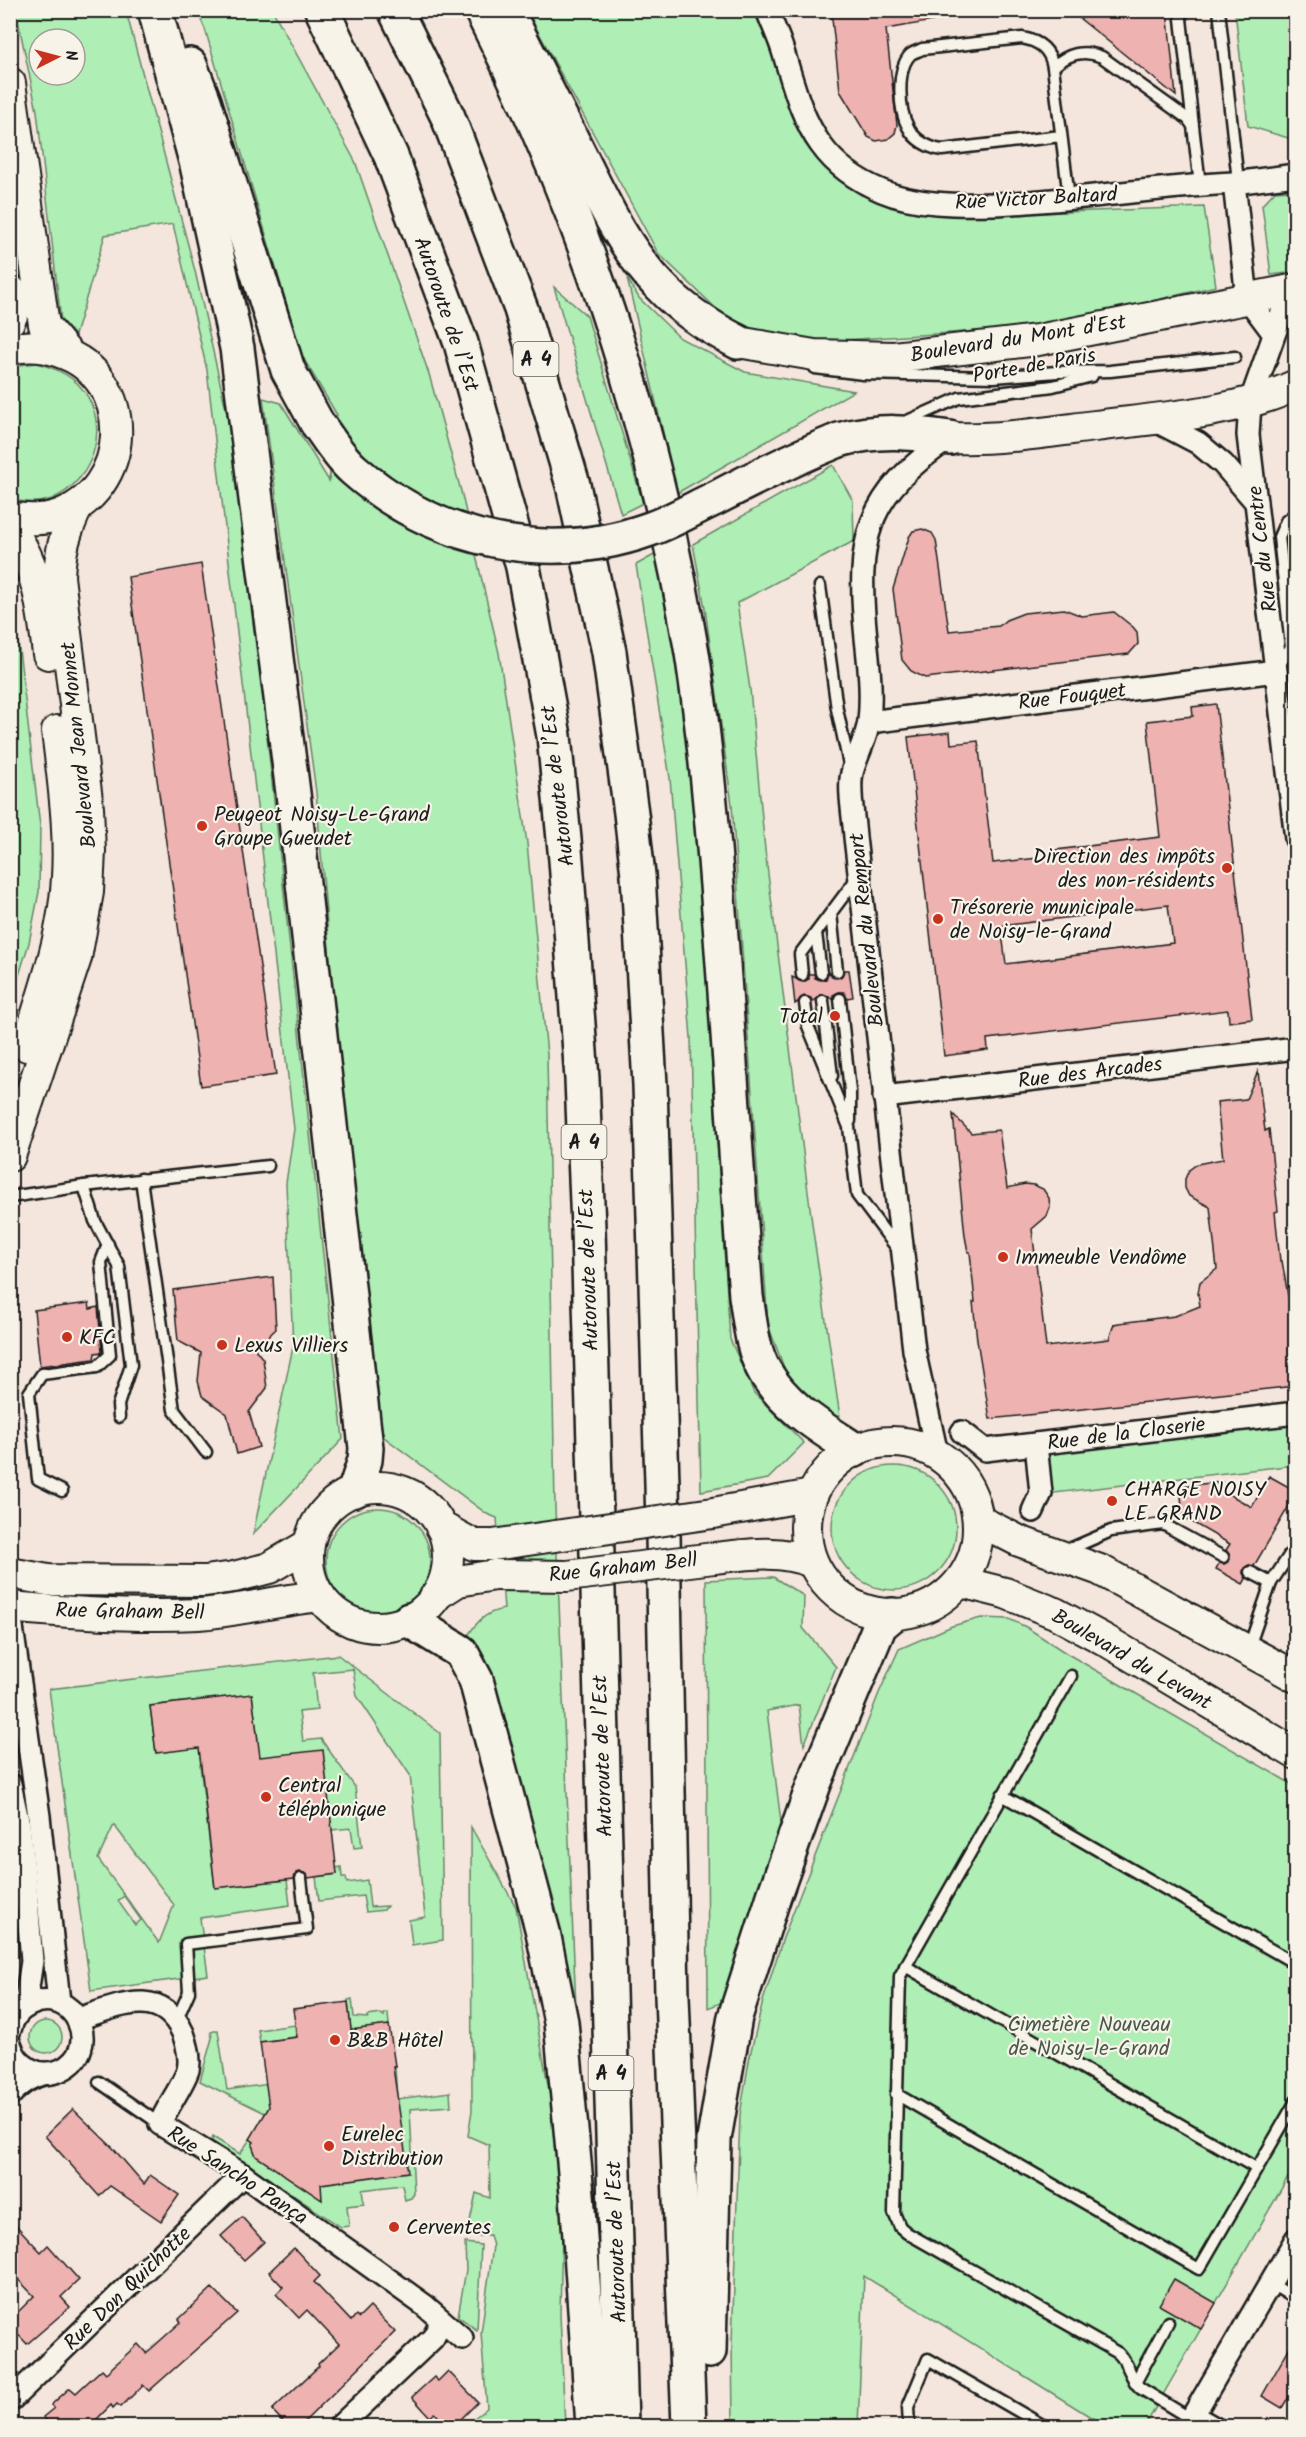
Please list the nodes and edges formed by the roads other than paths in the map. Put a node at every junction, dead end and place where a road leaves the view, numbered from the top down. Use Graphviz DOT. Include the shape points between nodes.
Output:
graph roads {
  1 [pos="155,10"];
  2 [pos="167,10"];
  3 [pos="322,10"];
  4 [pos="396,10"];
  5 [pos="480,10"];
  6 [pos="506,10"];
  7 [pos="767,10"];
  8 [pos="1180,10"];
  9 [pos="1219,10"];
  10 [pos="1053,67"];
  11 [pos="10,83"];
  12 [pos="1193,126"];
  13 [pos="1061,136"];
  14 [pos="1296,178"];
  15 [pos="1234,183"];
  16 [pos="1200,185"];
  17 [pos="1070,198"];
  18 [pos="1293,289"];
  19 [pos="10,290"];
  20 [pos="1247,298"];
  21 [pos="10,320"];
  22 [pos="1274,334"];
  23 [pos="738,342"];
  24 [pos="10,349"];
  25 [pos="69,355"];
  26 [pos="1235,357"];
  27 [pos="784,361"];
  28 [pos="800,366"];
  29 [pos="1110,371"];
  30 [pos="1296,371"];
  31 [pos="1296,385"];
  32 [pos="1250,403"];
  33 [pos="1151,419"];
  34 [pos="883,431"];
  35 [pos="950,438"];
  36 [pos="1256,502"];
  37 [pos="78,506"];
  38 [pos="1296,513"];
  39 [pos="10,518"];
  40 [pos="10,529"];
  41 [pos="820,586"];
  42 [pos="1276,671"];
  43 [pos="869,722"];
  44 [pos="851,775"];
  45 [pos="1296,839"];
  46 [pos="860,874"];
  47 [pos="831,912"];
  48 [pos="816,933"];
  49 [pos="837,971"];
  50 [pos="820,973"];
  51 [pos="802,975"];
  52 [pos="840,999"];
  53 [pos="824,1000"];
  54 [pos="805,1003"];
  55 [pos="1296,1048"];
  56 [pos="833,1088"];
  57 [pos="10,1094"];
  58 [pos="884,1097"];
  59 [pos="849,1127"];
  60 [pos="10,1156"];
  61 [pos="268,1166"];
  62 [pos="141,1179"];
  63 [pos="84,1186"];
  64 [pos="10,1197"];
  65 [pos="108,1244"];
  66 [pos="903,1256"];
  67 [pos="1296,1413"];
  68 [pos="119,1417"];
  69 [pos="962,1432"];
  70 [pos="1036,1444"];
  71 [pos="855,1450"];
  72 [pos="206,1452"];
  73 [pos="937,1454"];
  74 [pos="355,1490"];
  75 [pos="62,1491"];
  76 [pos="813,1495"];
  77 [pos="1034,1511"];
  78 [pos="978,1520"];
  79 [pos="441,1527"];
  80 [pos="308,1545"];
  81 [pos="1296,1545"];
  82 [pos="1057,1555"];
  83 [pos="1223,1557"];
  84 [pos="812,1562"];
  85 [pos="1250,1572"];
  86 [pos="10,1573"];
  87 [pos="961,1582"];
  88 [pos="1271,1582"];
  89 [pos="436,1595"];
  90 [pos="320,1596"];
  91 [pos="10,1607"];
  92 [pos="10,1612"];
  93 [pos="892,1615"];
  94 [pos="408,1620"];
  95 [pos="1248,1651"];
  96 [pos="1071,1676"];
  97 [pos="1296,1677"];
  98 [pos="1296,1754"];
  99 [pos="10,1784"];
  100 [pos="1002,1795"];
  101 [pos="301,1879"];
  102 [pos="1296,1964"];
  103 [pos="905,1966"];
  104 [pos="59,2002"];
  105 [pos="16,2013"];
  106 [pos="78,2019"];
  107 [pos="177,2019"];
  108 [pos="11,2045"];
  109 [pos="56,2072"];
  110 [pos="99,2082"];
  111 [pos="896,2094"];
  112 [pos="10,2095"];
  113 [pos="1296,2101"];
  114 [pos="160,2124"];
  115 [pos="1256,2168"];
  116 [pos="243,2175"];
  117 [pos="1296,2239"];
  118 [pos="1270,2283"];
  119 [pos="1296,2299"];
  120 [pos="442,2321"];
  121 [pos="1168,2322"];
  122 [pos="462,2338"];
  123 [pos="688,2370"];
  124 [pos="1135,2383"];
  125 [pos="10,2401"];
  126 [pos="1192,2419"];
  127 [pos="908,2424"];
  128 [pos="340,2427"];
  129 [pos="593,2427"];
  130 [pos="621,2427"];
  131 [pos="689,2427"];
  132 [pos="919,2427"];
  133 [pos="1044,2427"];
  134 [pos="1222,2427"];
  1 -- 74 [label="highway" via="197,165 237,348 365,1437 365,1460"];
  2 -- 34 [label="highway, bridge" via="204,101 288,370 317,423 352,468 401,505 451,529 499,543 577,546 650,529 803,454 863,433"];
  3 -- 130 [label="highway, Autoroute de l’Est / A 4" via="391,156 461,344 523,567 554,736 572,932 587,1205"];
  4 -- 123 [label="highway, A 4" via="448,117 522,309 573,485 609,652 632,813 650,1085 672,1996"];
  5 -- 71 [label="highway" via="537,129 592,266 651,456 672,548 705,749 746,1296 756,1350 764,1371 792,1405"];
  6 -- 23 [label="highway" via="608,211 644,267 682,307"];
  7 -- 17 [label="street, Rue Victor Baltard" via="798,104 821,145 843,169 882,191 927,202 960,205"];
  8 -- 12 [label="lane"];
  9 -- 15 [label="lane" via="1237,172"];
  10 -- 12 [label="lane" via="1062,59 1082,52 1093,53"];
  10 -- 13 [label="lane"];
  10 -- 13 [label="lane" via="1044,46 1022,38 922,49 911,54 903,67 900,80 904,118 916,138 942,150"];
  11 -- 25 [label="main road, Boulevard Jean Monnet" via="44,325"];
  12 -- 16 [label="lane"];
  13 -- 17 [label="lane"];
  14 -- 15 [label="street"];
  15 -- 16 [label="street, Rue Victor Baltard"];
  15 -- 20 [label="street"];
  16 -- 17 [label="street, Rue Victor Baltard"];
  18 -- 20 [label="main road, Boulevard du Mont d'Est"];
  18 -- 22 [label="street, Rue du Centre"];
  19 -- 21 [label="main road" via="14,311"];
  20 -- 22 [label="street"];
  20 -- 23 [label="main road, Boulevard du Mont d'Est" via="1038,340 894,357 814,355"];
  22 -- 32 [label="street, Rue du Centre"];
  23 -- 27 [label="lane"];
  24 -- 25 [label="main road, Boulevard Jean Monnet" via="46,347"];
  25 -- 37 [label="main road, Boulevard Jean Monnet" via="91,370 107,391 116,418 117,441 111,466 97,489"];
  26 -- 29 [label="lane"];
  28 -- 29 [label="lane, Porte de Paris" via="863,374 952,378"];
  29 -- 34 [label="lane, Porte de Paris" via="1053,386 959,398"];
  30 -- 32 [label="street"];
  31 -- 32 [label="main road"];
  32 -- 33 [label="main road"];
  32 -- 36 [label="street, Rue du Centre" via="1248,435"];
  33 -- 35 [label="main road" via="989,439"];
  33 -- 36 [label="street" via="1198,443 1223,464"];
  34 -- 35 [label="highway"];
  35 -- 43 [label="street, Boulevard du Rempart" via="923,456 892,487 867,537 861,594 869,666"];
  36 -- 42 [label="street, Rue du Centre"];
  37 -- 39 [label="main road, Boulevard Jean Monnet" via="55,516"];
  37 -- 60 [label="main road, Boulevard Jean Monnet" via="65,532 59,577 88,808 88,892 64,999"];
  38 -- 42 [label="lane" via="1286,521 1279,537 1291,647"];
  40 -- 57 [label="main road, Boulevard Jean Monnet" via="28,560 44,619 68,832 60,930"];
  41 -- 44 [label="lane" via="837,709"];
  42 -- 43 [label="street, Rue Fouquet"];
  42 -- 45 [label="street, Rue du Centre"];
  43 -- 44 [label="street, Boulevard du Rempart"];
  44 -- 46 [label="street, Boulevard du Rempart"];
  46 -- 47 [label="lane"];
  46 -- 58 [label="street, Boulevard du Rempart"];
  47 -- 48 [label="lane"];
  47 -- 49 [label="lane"];
  48 -- 50 [label="lane"];
  48 -- 51 [label="lane" via="800,954"];
  52 -- 59 [label="lane" via="850,1091"];
  53 -- 56 [label="lane"];
  54 -- 56 [label="lane" via="808,1026"];
  55 -- 58 [label="street, Rue des Arcades"];
  56 -- 59 [label="lane"];
  58 -- 66 [label="street, Boulevard du Rempart"];
  59 -- 66 [label="lane" via="857,1195"];
  61 -- 62 [label="lane"];
  62 -- 63 [label="lane"];
  62 -- 72 [label="lane" via="174,1410"];
  63 -- 64 [label="lane"];
  63 -- 65 [label="lane" via="95,1221"];
  65 -- 68 [label="lane" via="119,1266 130,1365 118,1405"];
  65 -- 75 [label="lane" via="101,1262 111,1355 97,1367 42,1374 29,1393 38,1479"];
  66 -- 73 [label="street, Boulevard du Rempart" via="914,1350"];
  67 -- 70 [label="street, Rue de la Closerie"];
  69 -- 70 [label="street, Rue de la Closerie" via="985,1450"];
  70 -- 77 [label="street" via="1041,1493"];
  71 -- 73 [label="main road" via="883,1442 911,1444"];
  71 -- 76 [label="main road" via="823,1476"];
  73 -- 78 [label="main road" via="957,1471 972,1494"];
  74 -- 79 [label="main road, Rue Graham Bell" via="372,1486 405,1492 420,1501"];
  74 -- 80 [label="main road, Rue Graham Bell" via="324,1511"];
  76 -- 79 [label="main road, Rue Graham Bell, bridge" via="493,1545 474,1545"];
  76 -- 84 [label="main road" via="806,1517 806,1540"];
  78 -- 82 [label="main road"];
  78 -- 87 [label="main road" via="978,1542"];
  79 -- 89 [label="main road, Rue Graham Bell" via="447,1544 447,1562"];
  80 -- 86 [label="main road, Rue Graham Bell" via="269,1568 205,1581 48,1580"];
  80 -- 90 [label="main road, Rue Graham Bell" via="308,1563"];
  81 -- 88 [label="lane"];
  82 -- 83 [label="lane" via="1111,1531 1163,1524"];
  82 -- 95 [label="main road" via="1100,1570"];
  84 -- 89 [label="main road, Rue Graham Bell, bridge" via="777,1552 567,1576 495,1575 458,1581"];
  84 -- 93 [label="main road" via="825,1583 844,1600 867,1611"];
  85 -- 88 [label="lane"];
  87 -- 93 [label="main road" via="933,1604"];
  87 -- 98 [label="main road, Boulevard du Levant" via="1005,1593 1054,1613"];
  88 -- 95 [label="lane"];
  89 -- 94 [label="main road, Rue Graham Bell"];
  90 -- 91 [label="main road, Rue Graham Bell" via="198,1614"];
  90 -- 94 [label="main road, Rue Graham Bell" via="344,1618 360,1625 377,1627"];
  92 -- 104 [label="street" via="39,1816"];
  93 -- 123 [label="highway" via="880,1625 814,1784 735,2018 714,2139 709,2353"];
  94 -- 129 [label="highway" via="461,1652 476,1680 543,1932 561,2022"];
  95 -- 97 [label="main road"];
  96 -- 100 [label="lane"];
  99 -- 105 [label="street" via="19,1825 32,1961"];
  100 -- 102 [label="lane"];
  100 -- 103 [label="lane"];
  101 -- 107 [label="lane" via="307,1929 186,1944 189,1992"];
  103 -- 111 [label="lane" via="898,1987"];
  103 -- 115 [label="lane"];
  104 -- 105 [label="street" via="47,1999"];
  104 -- 106 [label="street"];
  106 -- 107 [label="street" via="134,2001 159,2007"];
  106 -- 109 [label="street" via="82,2040 79,2051 74,2060"];
  107 -- 114 [label="street, Rue Sancho Pança" via="188,2044 188,2069"];
  108 -- 109 [label="street" via="23,2065 33,2071"];
  109 -- 112 [label="street" via="36,2076"];
  110 -- 114 [label="lane"];
  111 -- 115 [label="lane" via="1199,2270"];
  111 -- 124 [label="lane" via="894,2213 900,2227 1118,2353 1128,2364"];
  113 -- 115 [label="lane"];
  114 -- 116 [label="street, Rue Sancho Pança"];
  116 -- 120 [label="street, Rue Sancho Pança"];
  116 -- 125 [label="street, Rue Don Quichotte"];
  117 -- 118 [label="street"];
  118 -- 119 [label="lane"];
  118 -- 126 [label="street"];
  120 -- 122 [label="street, Rue Sancho Pança"];
  120 -- 128 [label="street" via="433,2338"];
  121 -- 124 [label="lane"];
  123 -- 131 [label="highway, A 4"];
  124 -- 126 [label="lane"];
  126 -- 134 [label="lane"];
  127 -- 132 [label="lane"];
  127 -- 133 [label="lane" via="908,2407 928,2360"];
}
